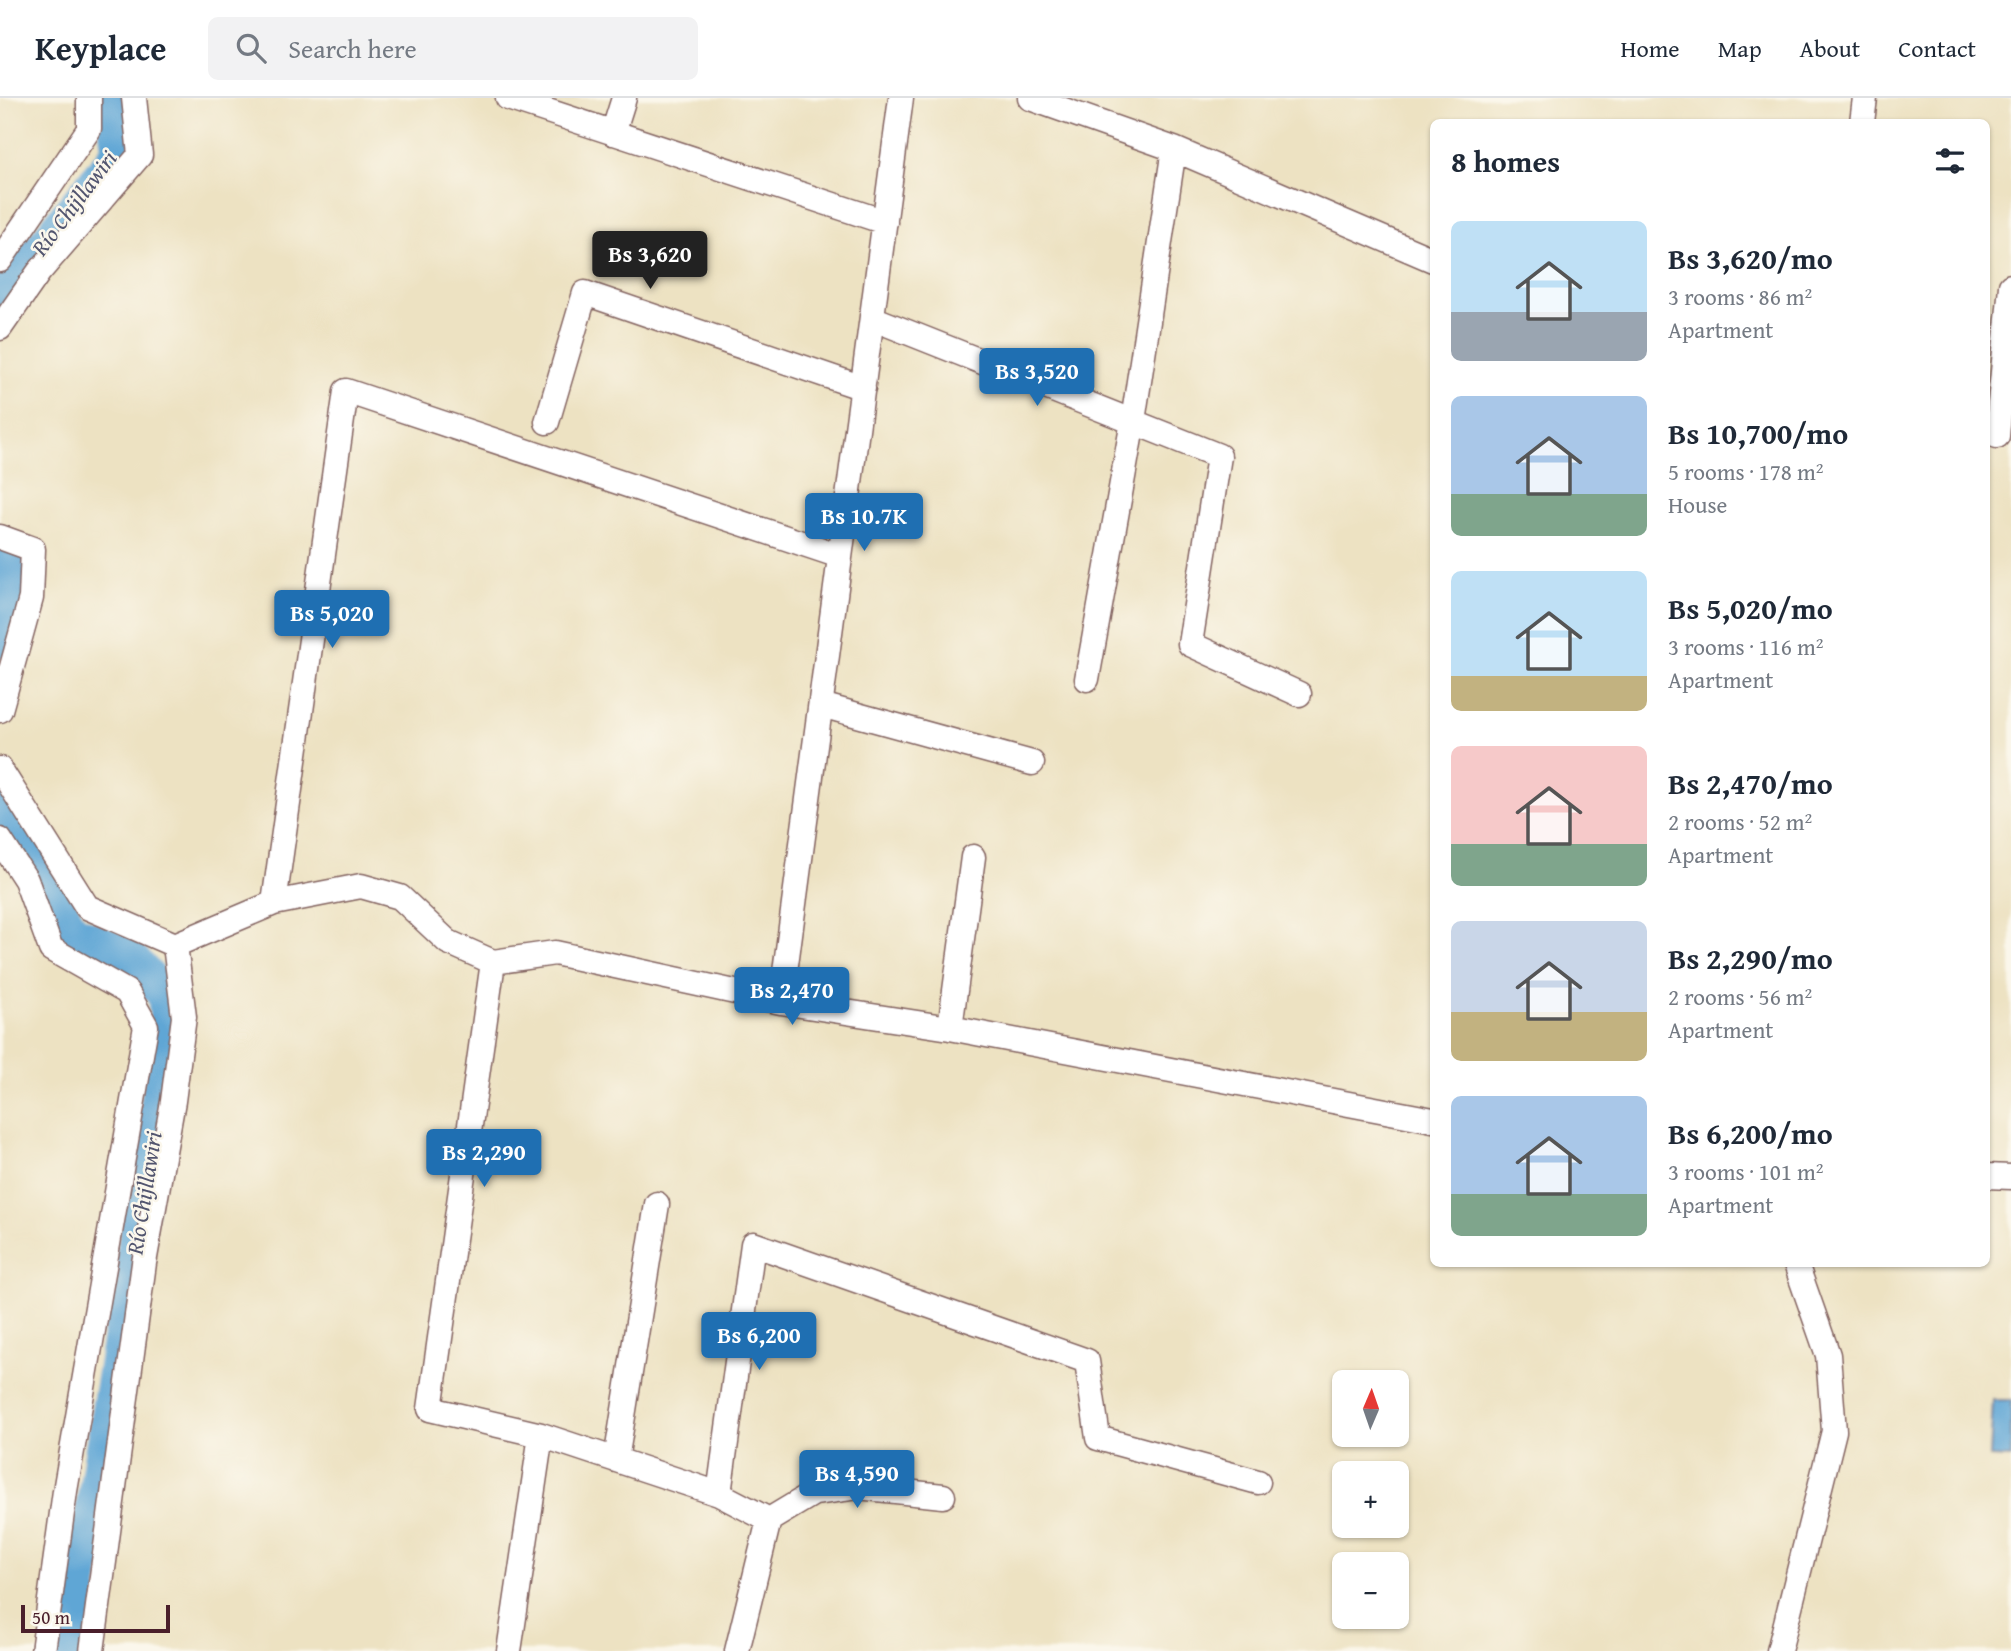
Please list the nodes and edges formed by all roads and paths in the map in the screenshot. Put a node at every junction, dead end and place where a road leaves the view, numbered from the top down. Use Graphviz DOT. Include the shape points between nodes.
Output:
graph roads {
  1 [pos="89,98"];
  2 [pos="134,98"];
  3 [pos="508,98"];
  4 [pos="624,98"];
  5 [pos="901,98"];
  6 [pos="1030,98"];
  7 [pos="1865,98"];
  8 [pos="1862,119"];
  9 [pos="613,133"];
  10 [pos="1174,149"];
  11 [pos="885,222"];
  12 [pos="1430,259"];
  13 [pos="0,260"];
  14 [pos="2005,299"];
  15 [pos="872,318"];
  16 [pos="0,328"];
  17 [pos="863,388"];
  18 [pos="1133,421"];
  19 [pos="547,422"];
  20 [pos="1997,436"];
  21 [pos="0,537"];
  22 [pos="840,556"];
  23 [pos="1087,679"];
  24 [pos="1299,694"];
  25 [pos="821,705"];
  26 [pos="0,710"];
  27 [pos="1032,762"];
  28 [pos="0,769"];
  29 [pos="0,840"];
  30 [pos="973,858"];
  31 [pos="274,903"];
  32 [pos="175,945"];
  33 [pos="493,962"];
  34 [pos="781,1002"];
  35 [pos="950,1028"];
  36 [pos="1430,1119"];
  37 [pos="1990,1176"];
  38 [pos="2011,1177"];
  39 [pos="657,1203"];
  40 [pos="1797,1267"];
  41 [pos="541,1435"];
  42 [pos="616,1460"];
  43 [pos="1258,1482"];
  44 [pos="719,1494"];
  45 [pos="943,1496"];
  46 [pos="769,1520"];
  47 [pos="43,1651"];
  48 [pos="92,1651"];
  49 [pos="509,1651"];
  50 [pos="737,1651"];
  51 [pos="1779,1651"];
  1 -- 13 [label="street" via="89,129"];
  2 -- 16 [label="street" via="140,155 39,272"];
  3 -- 9 [label="street"];
  4 -- 9 [label="street"];
  5 -- 11 [label="street"];
  6 -- 10 [label="street"];
  7 -- 8 [label="street"];
  9 -- 11 [label="street"];
  10 -- 12 [label="street"];
  10 -- 18 [label="street"];
  11 -- 15 [label="street"];
  14 -- 20 [label="street"];
  15 -- 17 [label="street"];
  15 -- 18 [label="street"];
  17 -- 19 [label="street" via="585,293"];
  17 -- 22 [label="street"];
  18 -- 23 [label="street"];
  18 -- 24 [label="street" via="1219,456 1190,644"];
  21 -- 26 [label="street" via="33,549 32,598"];
  22 -- 25 [label="street"];
  22 -- 31 [label="street" via="346,391"];
  25 -- 27 [label="street"];
  25 -- 34 [label="street"];
  28 -- 32 [label="street" via="86,907"];
  29 -- 47 [label="street" via="26,880 51,949 127,992 146,1026 65,1490"];
  30 -- 35 [label="street"];
  31 -- 32 [label="street"];
  31 -- 33 [label="street" via="360,886 400,897 448,942"];
  32 -- 48 [label="street" via="184,1017 144,1263"];
  33 -- 34 [label="street" via="555,953"];
  33 -- 41 [label="street" via="430,1409"];
  34 -- 35 [label="street"];
  35 -- 36 [label="street"];
  37 -- 38 [label="street"];
  39 -- 42 [label="street"];
  40 -- 51 [label="street" via="1828,1355 1834,1431"];
  41 -- 42 [label="street"];
  41 -- 49 [label="street"];
  42 -- 44 [label="street"];
  43 -- 44 [label="street" via="1098,1438 1087,1361 753,1244"];
  44 -- 46 [label="street"];
  45 -- 46 [label="street" via="858,1487 814,1493"];
  46 -- 50 [label="street"];
}
